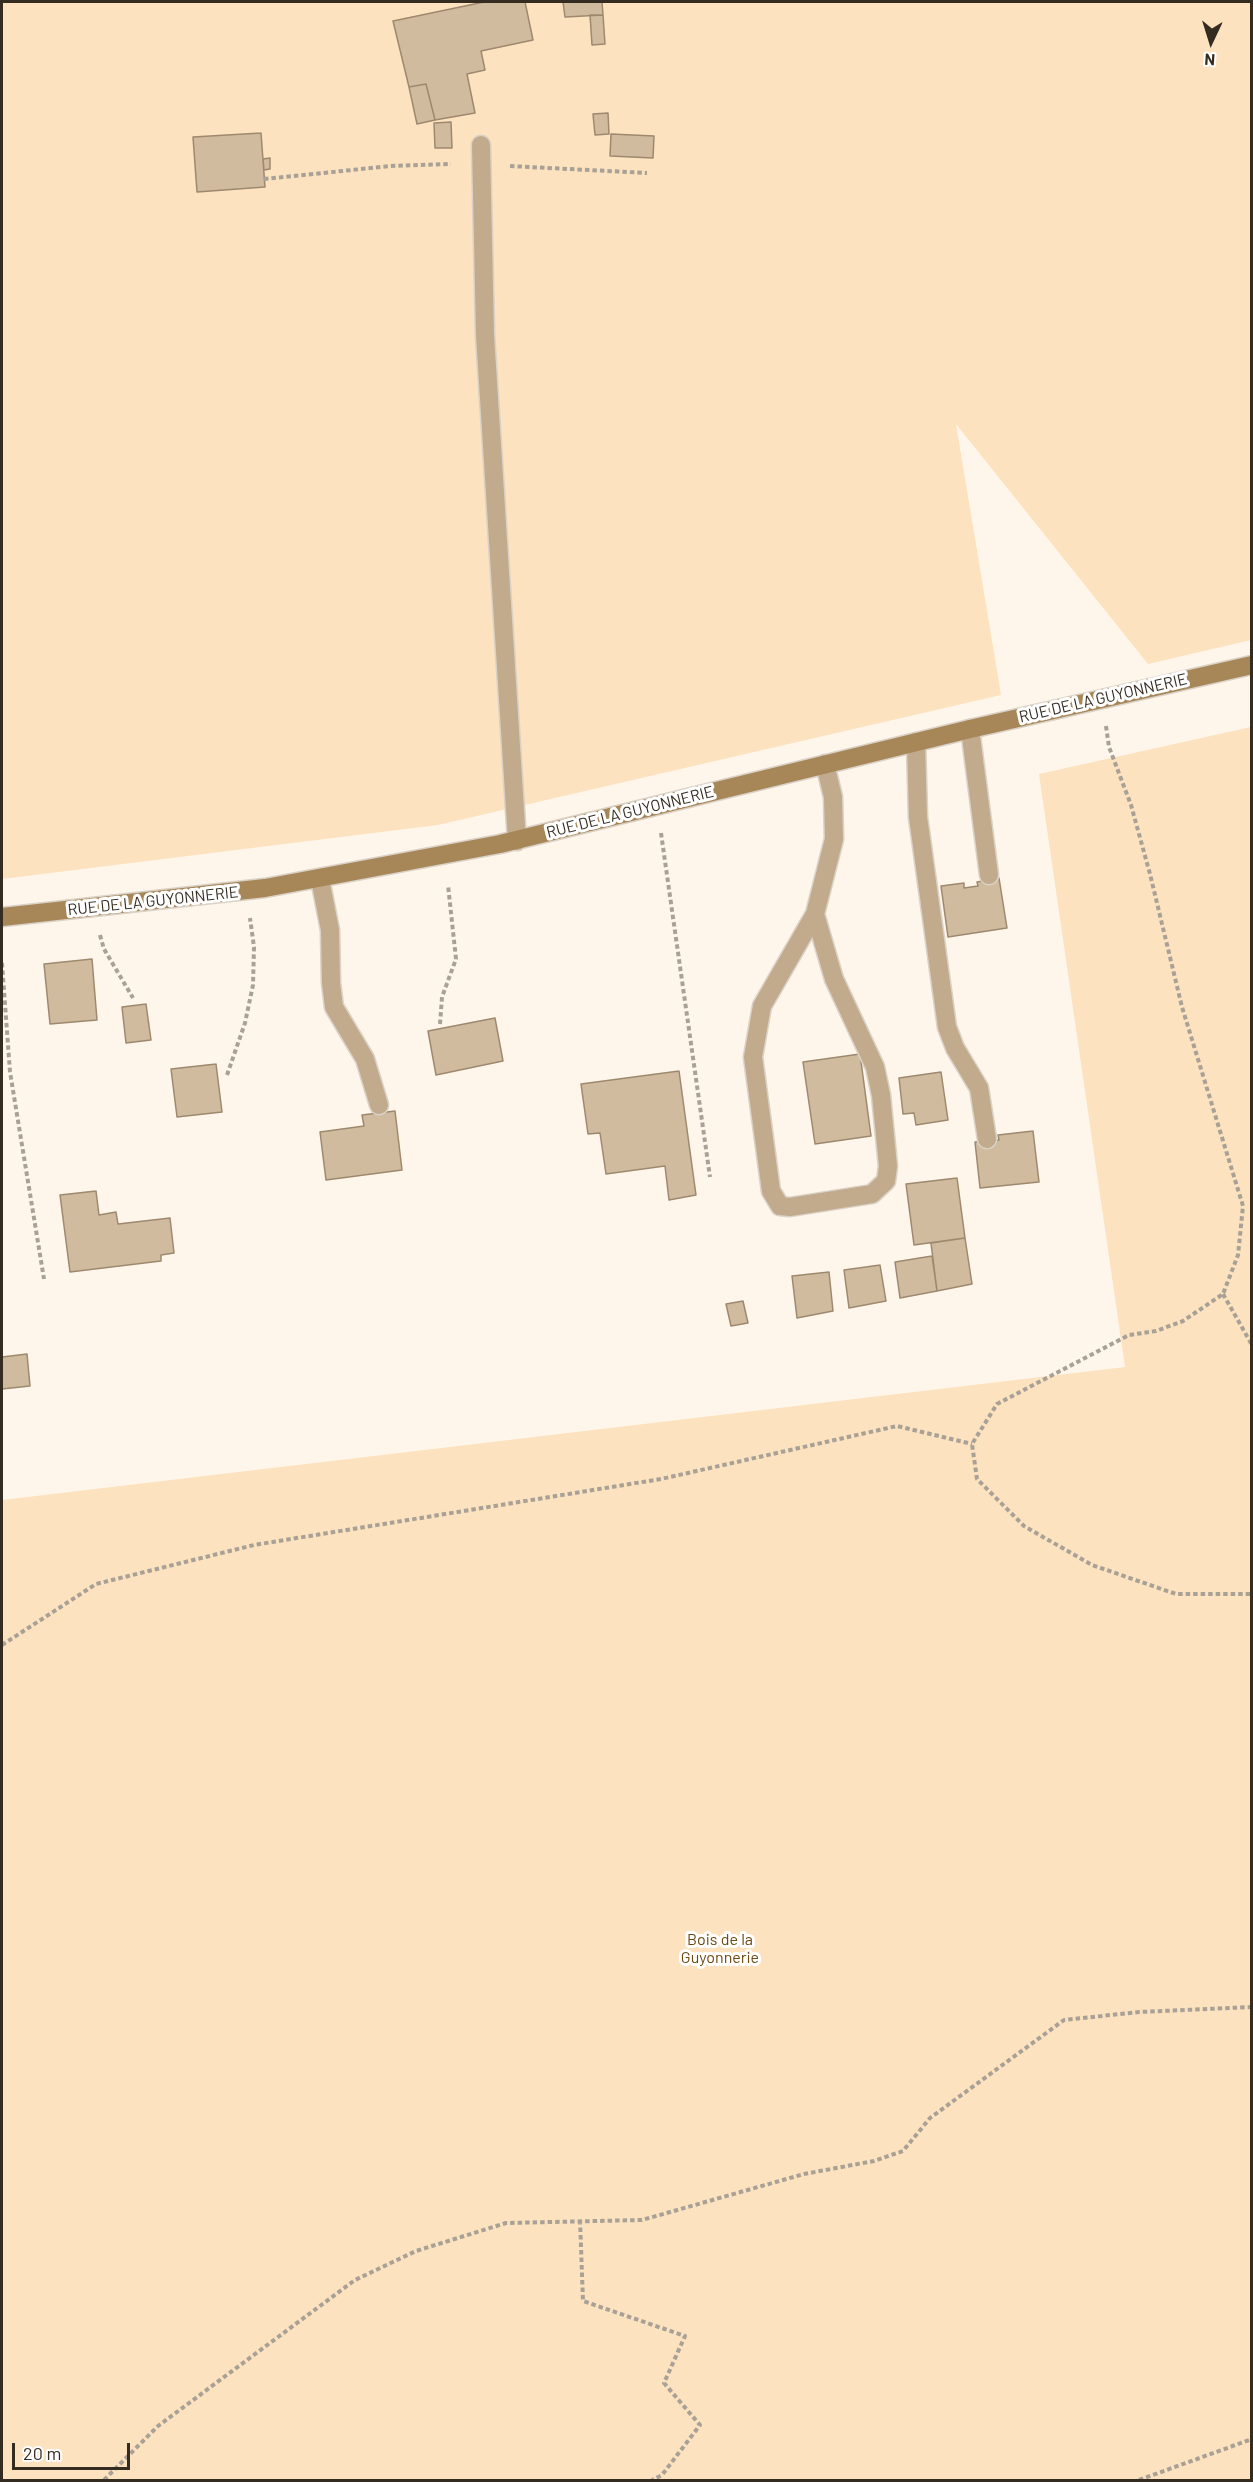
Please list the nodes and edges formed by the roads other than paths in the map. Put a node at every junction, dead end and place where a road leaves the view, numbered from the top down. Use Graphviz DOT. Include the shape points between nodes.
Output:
graph roads {
  1 [pos="481,145"];
  2 [pos="1251,665"];
  3 [pos="970,729"];
  4 [pos="916,742"];
  5 [pos="825,764"];
  6 [pos="517,841"];
  7 [pos="989,875"];
  8 [pos="320,879"];
  9 [pos="815,914"];
  10 [pos="2,917"];
  11 [pos="379,1105"];
  12 [pos="987,1138"];
  1 -- 6 [label="lane" via="485,347"];
  2 -- 3 [label="street, RUE DE LA GUYONNERIE"];
  3 -- 4 [label="street, RUE DE LA GUYONNERIE"];
  3 -- 7 [label="lane"];
  4 -- 5 [label="street, RUE DE LA GUYONNERIE"];
  4 -- 12 [label="lane" via="918,817 947,1027 979,1088"];
  5 -- 6 [label="street, RUE DE LA GUYONNERIE"];
  5 -- 9 [label="lane" via="833,797 834,839"];
  6 -- 8 [label="street, RUE DE LA GUYONNERIE"];
  8 -- 10 [label="street, RUE DE LA GUYONNERIE" via="246,891"];
  8 -- 11 [label="lane" via="330,930 334,1007 365,1059"];
  9 -- 9 [label="lane" via="762,1006 753,1057 771,1191 780,1206 872,1194 886,1181 888,1166 875,1067 834,979"];
}
